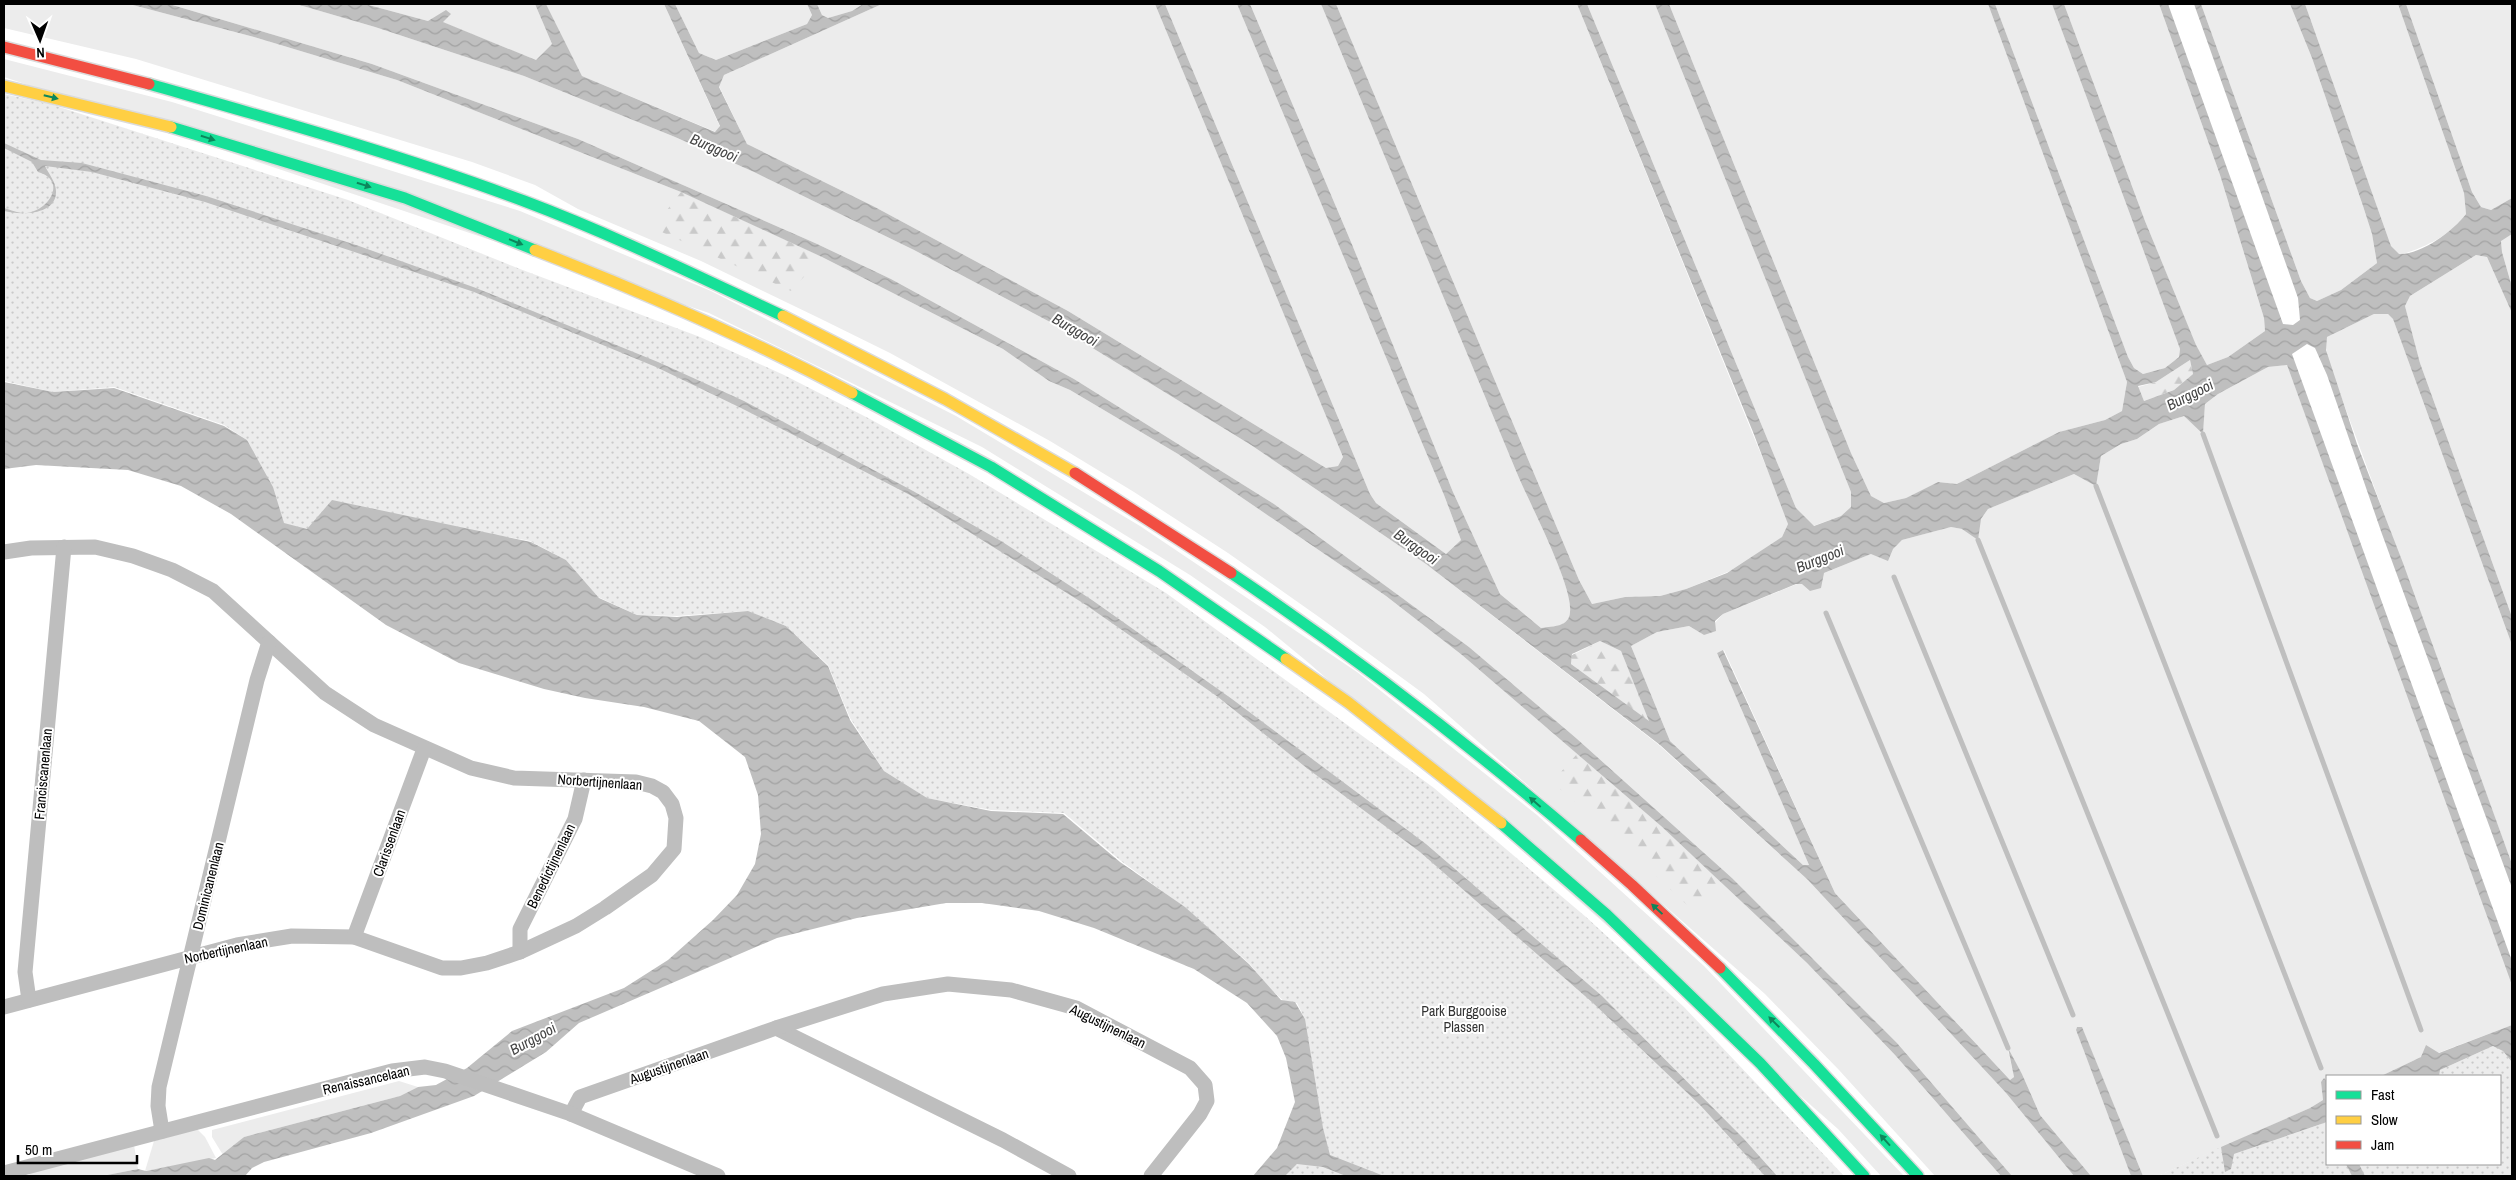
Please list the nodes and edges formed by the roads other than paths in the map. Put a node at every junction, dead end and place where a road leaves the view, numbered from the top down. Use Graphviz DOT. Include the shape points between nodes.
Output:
graph roads {
  1 [pos="4,47"];
  2 [pos="4,86"];
  3 [pos="64,547"];
  4 [pos="4,552"];
  5 [pos="270,642"];
  6 [pos="424,749"];
  7 [pos="584,780"];
  8 [pos="354,938"];
  9 [pos="520,952"];
  10 [pos="191,957"];
  11 [pos="29,1000"];
  12 [pos="4,1007"];
  13 [pos="776,1028"];
  14 [pos="571,1114"];
  15 [pos="162,1131"];
  16 [pos="4,1172"];
  17 [pos="718,1176"];
  18 [pos="1069,1176"];
  19 [pos="1151,1176"];
  20 [pos="1864,1176"];
  21 [pos="1918,1176"];
  21 -- 1 [label="highway, one-way" via="1710,958 1631,884 1508,778 1371,670 1270,598 1188,542 1016,438 812,328 623,242 528,203 429,167 224,106"];
  2 -- 20 [label="highway, one-way" via="169,126 405,198 619,283 810,371 991,467 1159,571 1349,703 1484,809 1621,929 1760,1063"];
  3 -- 4 [label="street, Norbertijnenlaan"];
  3 -- 5 [label="street, Norbertijnenlaan" via="95,547 172,570 213,591"];
  3 -- 11 [label="street, Franciscanenlaan" via="25,972"];
  5 -- 6 [label="street, Norbertijnenlaan" via="325,693 374,725"];
  5 -- 10 [label="street, Dominicanenlaan" via="257,680"];
  6 -- 7 [label="street, Norbertijnenlaan" via="471,768 514,778"];
  6 -- 8 [label="street, Clarissenlaan"];
  7 -- 9 [label="street, Benedictijnenlaan" via="575,819 520,929"];
  7 -- 9 [label="street, Norbertijnenlaan" via="636,782 664,792 676,818 674,849 652,875 605,908 576,926"];
  8 -- 9 [label="street, Norbertijnenlaan" via="442,968 487,963"];
  8 -- 10 [label="street, Norbertijnenlaan" via="292,936"];
  10 -- 11 [label="street, Norbertijnenlaan"];
  10 -- 15 [label="street, Dominicanenlaan" via="159,1088"];
  11 -- 12 [label="street, Norbertijnenlaan"];
  13 -- 14 [label="street, Augustijnenlaan" via="580,1097"];
  13 -- 18 [label="street"];
  13 -- 19 [label="street, Augustijnenlaan" via="883,994 948,984 1011,990 1076,1008 1190,1068 1205,1085 1207,1101 1200,1114"];
  14 -- 15 [label="street, Renaissancelaan" via="425,1067 392,1072"];
  14 -- 17 [label="street, Renaissancelaan"];
  15 -- 16 [label="street, Renaissancelaan"];
}
